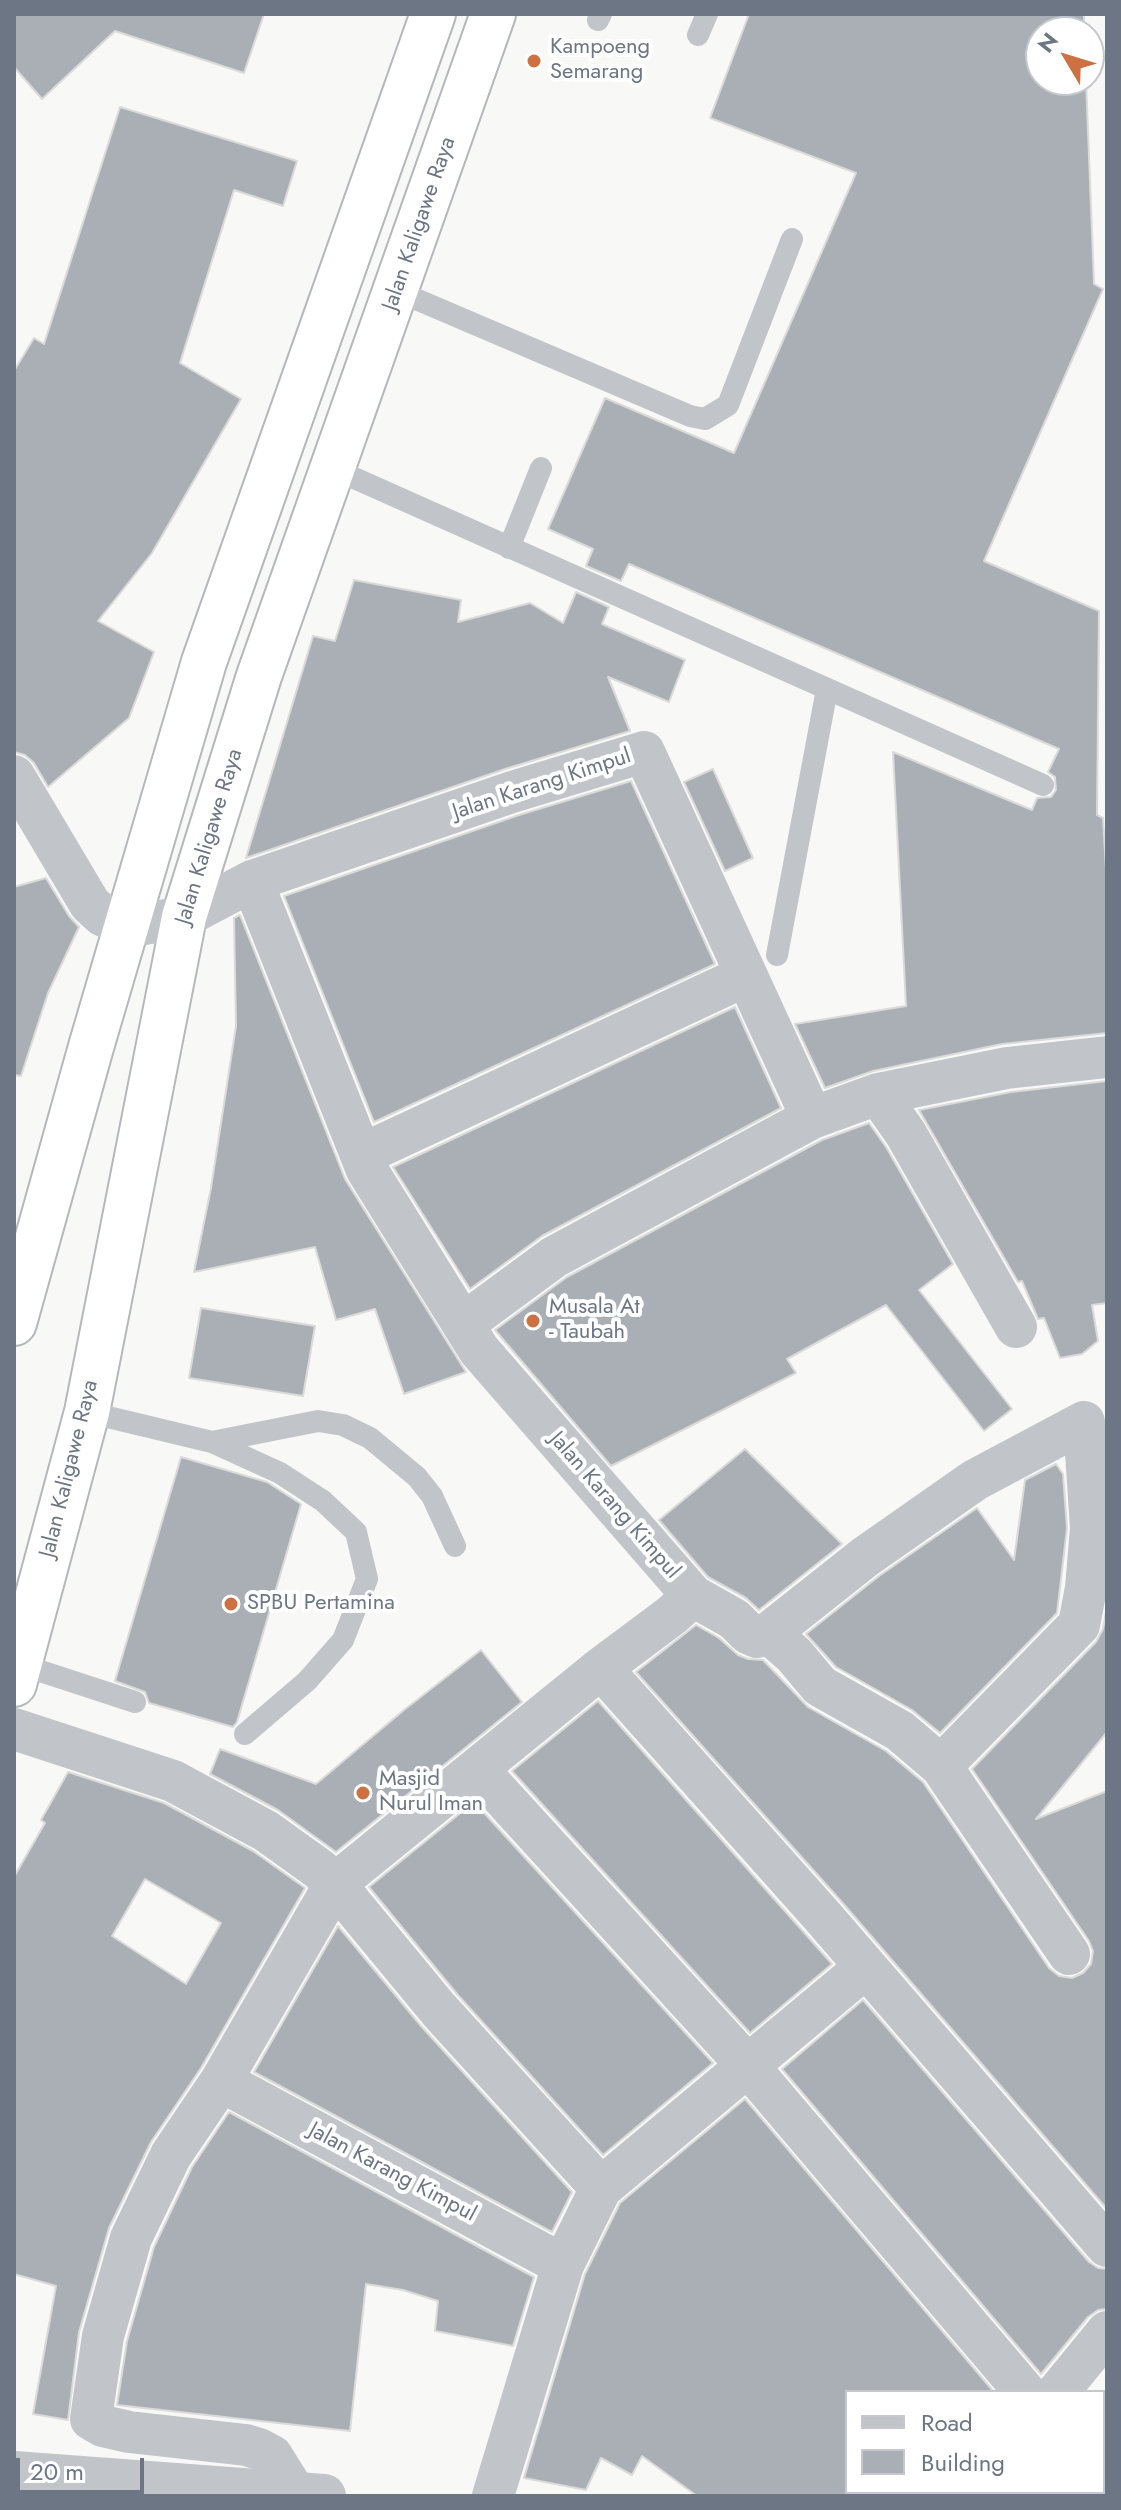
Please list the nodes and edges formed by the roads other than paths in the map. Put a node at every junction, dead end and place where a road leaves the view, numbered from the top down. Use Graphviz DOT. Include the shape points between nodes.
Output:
graph roads {
  1 [pos="433,14"];
  2 [pos="493,14"];
  3 [pos="707,14"];
  4 [pos="698,35"];
  5 [pos="792,239"];
  6 [pos="397,291"];
  7 [pos="541,468"];
  8 [pos="334,469"];
  9 [pos="509,548"];
  10 [pos="827,689"];
  11 [pos="14,776"];
  12 [pos="1043,785"];
  13 [pos="252,881"];
  14 [pos="184,917"];
  15 [pos="127,927"];
  16 [pos="761,966"];
  17 [pos="1107,1057"];
  18 [pos="878,1094"];
  19 [pos="812,1118"];
  20 [pos="361,1155"];
  21 [pos="14,1323"];
  22 [pos="463,1324"];
  23 [pos="1016,1327"];
  24 [pos="87,1412"];
  25 [pos="212,1442"];
  26 [pos="455,1546"];
  27 [pos="693,1596"];
  28 [pos="769,1633"];
  29 [pos="601,1668"];
  30 [pos="17,1674"];
  31 [pos="135,1702"];
  32 [pos="14,1729"];
  33 [pos="245,1734"];
  34 [pos="941,1766"];
  35 [pos="477,1769"];
  36 [pos="335,1884"];
  37 [pos="1069,1954"];
  38 [pos="866,1967"];
  39 [pos="748,2066"];
  40 [pos="221,2081"];
  41 [pos="601,2188"];
  42 [pos="1107,2246"];
  43 [pos="563,2265"];
  44 [pos="1107,2332"];
  45 [pos="1023,2390"];
  46 [pos="1060,2390"];
  47 [pos="14,2473"];
  48 [pos="310,2494"];
  49 [pos="493,2496"];
  1 -- 15 [label="highway" via="204,662"];
  2 -- 6 [label="highway, Jalan Kaligawe Raya"];
  3 -- 4 [label="lane"];
  5 -- 6 [label="lane" via="728,405 705,419"];
  6 -- 8 [label="highway, Jalan Kaligawe Raya"];
  7 -- 9 [label="lane"];
  8 -- 9 [label="lane"];
  8 -- 14 [label="highway, Jalan Kaligawe Raya" via="259,676"];
  9 -- 10 [label="lane"];
  10 -- 12 [label="lane"];
  10 -- 16 [label="lane"];
  11 -- 15 [label="street" via="90,904"];
  13 -- 14 [label="street, Jalan Karang Kimpul"];
  13 -- 16 [label="street, Jalan Karang Kimpul" via="644,752"];
  13 -- 20 [label="street, Jalan Karang Kimpul"];
  14 -- 15 [label="street, Jalan Karang Kimpul"];
  14 -- 24 [label="highway, Jalan Kaligawe Raya"];
  15 -- 21 [label="highway"];
  16 -- 19 [label="street, Jalan Karang Kimpul"];
  16 -- 20 [label="street"];
  17 -- 18 [label="street" via="1007,1068"];
  18 -- 19 [label="street"];
  18 -- 23 [label="street"];
  19 -- 22 [label="street" via="554,1257"];
  20 -- 22 [label="street, Jalan Karang Kimpul"];
  22 -- 27 [label="street, Jalan Karang Kimpul" via="479,1350"];
  24 -- 25 [label="lane"];
  24 -- 30 [label="highway, Jalan Kaligawe Raya"];
  25 -- 26 [label="lane" via="318,1421 343,1425 370,1438 417,1477"];
  25 -- 33 [label="lane" via="280,1473 323,1501 356,1532 367,1579 343,1640 307,1681"];
  27 -- 28 [label="street" via="748,1633"];
  27 -- 29 [label="street, Jalan Karang Kimpul"];
  28 -- 34 [label="street" via="820,1686 900,1731"];
  28 -- 34 [label="street" via="975,1480 1084,1422 1091,1528 1079,1625"];
  29 -- 35 [label="street, Jalan Karang Kimpul"];
  29 -- 38 [label="street"];
  30 -- 31 [label="lane"];
  32 -- 36 [label="street" via="173,1781 266,1831"];
  34 -- 37 [label="street"];
  35 -- 36 [label="street, Jalan Karang Kimpul"];
  35 -- 39 [label="street"];
  36 -- 40 [label="street, Jalan Karang Kimpul"];
  36 -- 41 [label="street" via="439,2010"];
  38 -- 39 [label="street"];
  38 -- 42 [label="street"];
  39 -- 41 [label="street"];
  39 -- 45 [label="street"];
  40 -- 43 [label="street, Jalan Karang Kimpul"];
  40 -- 48 [label="street, Jalan Karang Kimpul" via="171,2155 131,2238 103,2336 91,2419 129,2432 259,2449"];
  41 -- 43 [label="street"];
  43 -- 49 [label="street"];
  44 -- 46 [label="street"];
  47 -- 48 [label="street"];
}
